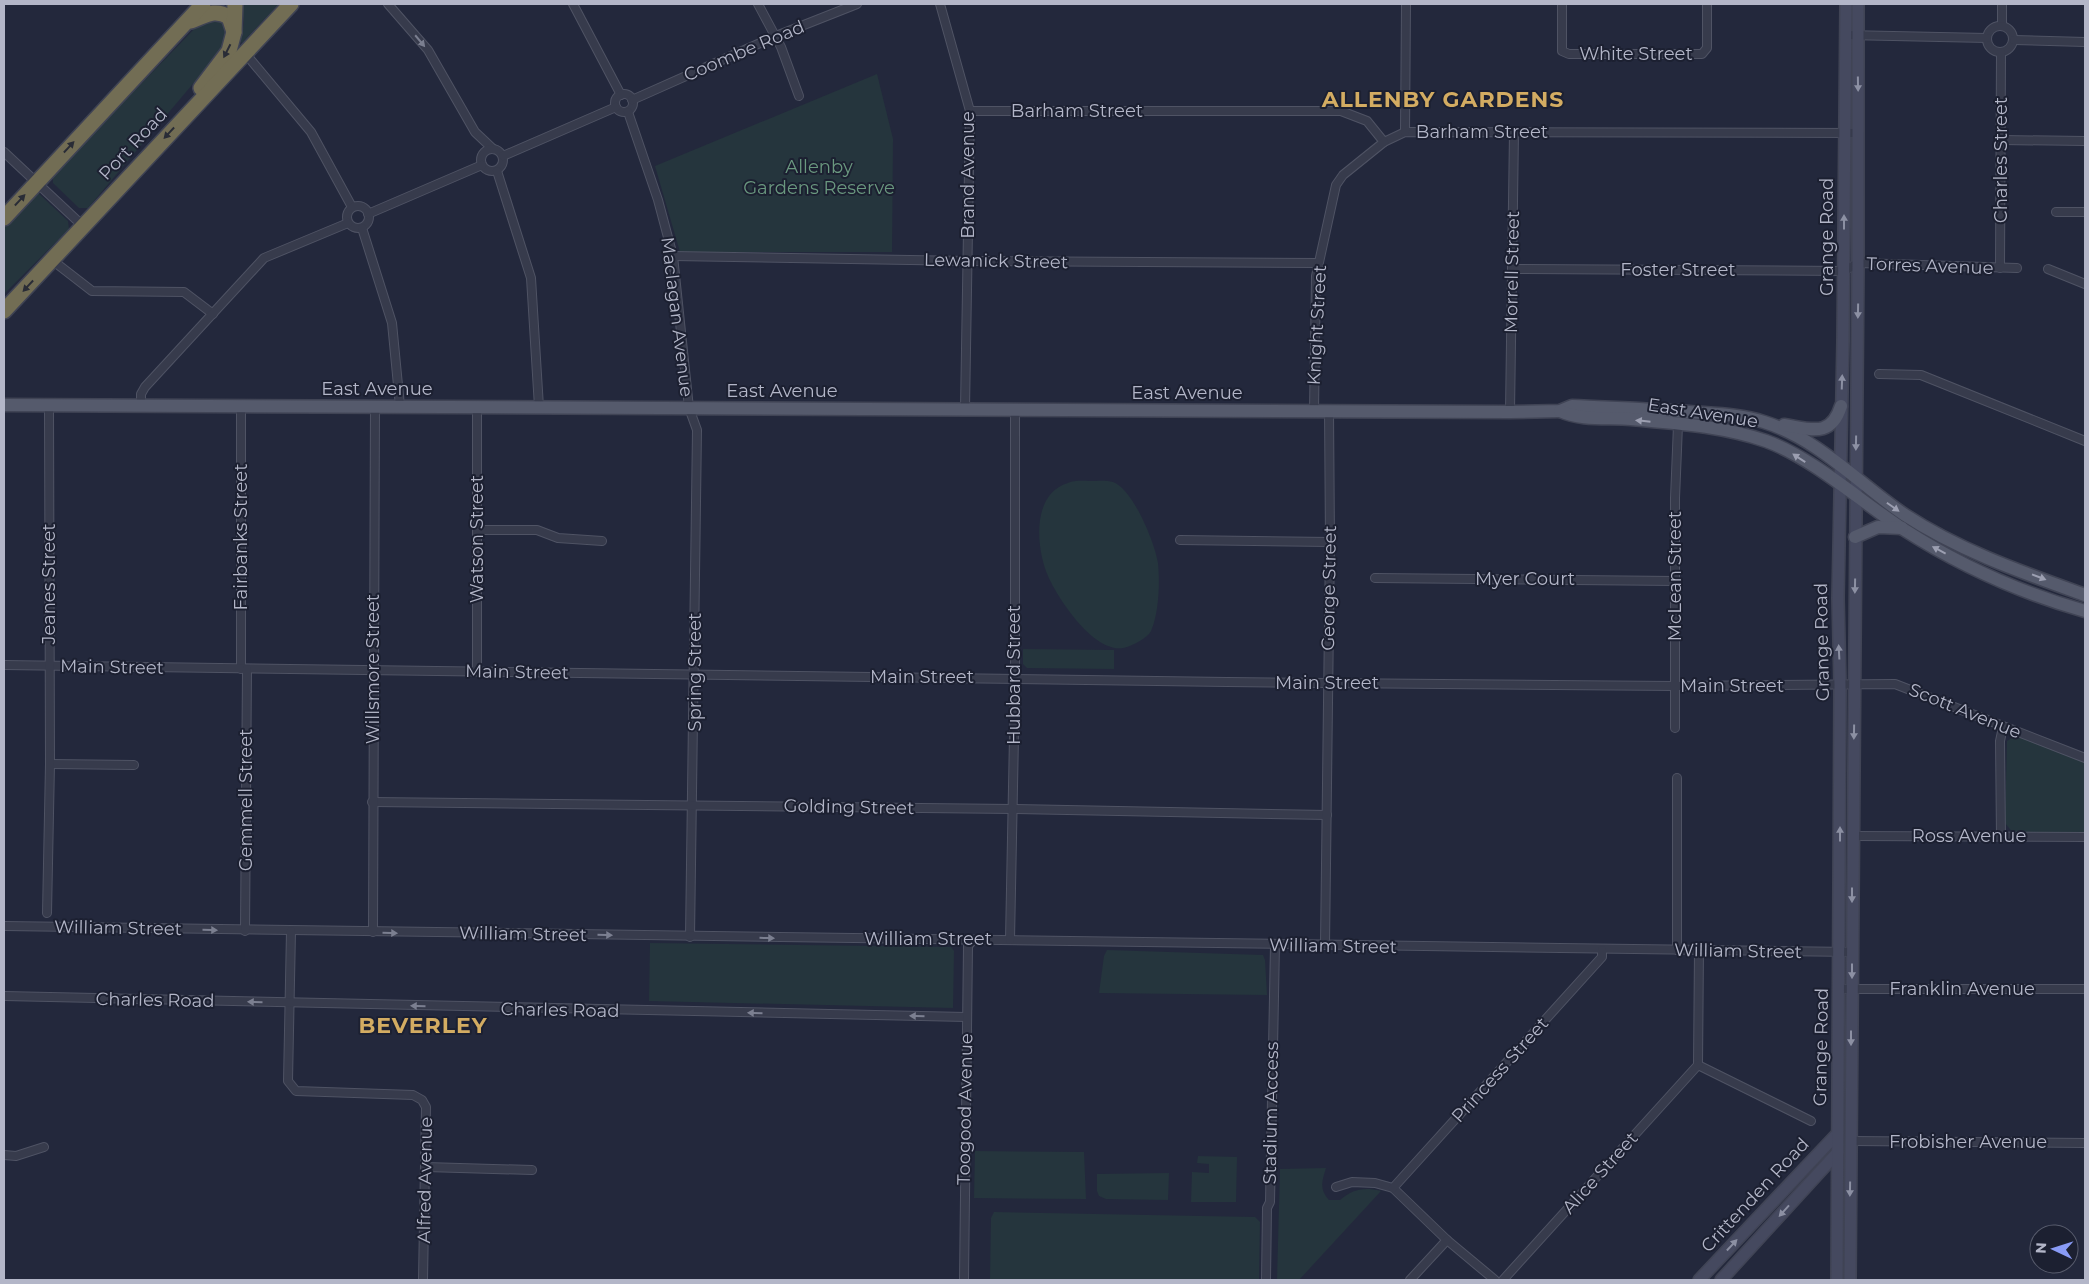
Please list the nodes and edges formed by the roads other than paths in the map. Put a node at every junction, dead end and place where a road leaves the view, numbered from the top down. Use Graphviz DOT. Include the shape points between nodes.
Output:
graph roads {
  1 [pos="203,4"];
  2 [pos="235,4"];
  3 [pos="291,4"];
  4 [pos="388,4"];
  5 [pos="573,4"];
  6 [pos="758,4"];
  7 [pos="857,4"];
  8 [pos="940,4"];
  9 [pos="1406,4"];
  10 [pos="1562,4"];
  11 [pos="1707,4"];
  12 [pos="1846,4"];
  13 [pos="1858,4"];
  14 [pos="2002,4"];
  15 [pos="185,23"];
  16 [pos="2002,25"];
  17 [pos="234,32"];
  18 [pos="1846,35"];
  19 [pos="1858,35"];
  20 [pos="776,36"];
  21 [pos="1987,38"];
  22 [pos="2014,40"];
  23 [pos="2085,42"];
  24 [pos="2001,52"];
  25 [pos="244,53"];
  26 [pos="621,95"];
  27 [pos="799,96"];
  28 [pos="202,97"];
  29 [pos="632,100"];
  30 [pos="616,107"];
  31 [pos="970,111"];
  32 [pos="628,112"];
  33 [pos="1405,132"];
  34 [pos="1514,132"];
  35 [pos="1859,133"];
  36 [pos="1845,134"];
  37 [pos="2002,140"];
  38 [pos="2085,141"];
  39 [pos="1384,142"];
  40 [pos="493,149"];
  41 [pos="4,152"];
  42 [pos="502,156"];
  43 [pos="482,165"];
  44 [pos="497,171"];
  45 [pos="36,182"];
  46 [pos="352,207"];
  47 [pos="2056,212"];
  48 [pos="2085,212"];
  49 [pos="368,214"];
  50 [pos="4,218"];
  51 [pos="348,223"];
  52 [pos="83,226"];
  53 [pos="362,228"];
  54 [pos="673,256"];
  55 [pos="52,260"];
  56 [pos="969,261"];
  57 [pos="1318,263"];
  58 [pos="1858,263"];
  59 [pos="2000,268"];
  60 [pos="2017,268"];
  61 [pos="1512,269"];
  62 [pos="2048,269"];
  63 [pos="1844,271"];
  64 [pos="2085,284"];
  65 [pos="4,311"];
  66 [pos="213,314"];
  67 [pos="1879,374"];
  68 [pos="4,405"];
  69 [pos="49,406"];
  70 [pos="141,406"];
  71 [pos="241,406"];
  72 [pos="374,406"];
  73 [pos="400,406"];
  74 [pos="1841,406"];
  75 [pos="477,407"];
  76 [pos="540,407"];
  77 [pos="689,408"];
  78 [pos="964,409"];
  79 [pos="1015,410"];
  80 [pos="1314,411"];
  81 [pos="1329,411"];
  82 [pos="1560,411"];
  83 [pos="1510,412"];
  84 [pos="1767,423"];
  85 [pos="1678,425"];
  86 [pos="2085,441"];
  87 [pos="1840,475"];
  88 [pos="1856,486"];
  89 [pos="1902,528"];
  90 [pos="478,530"];
  91 [pos="1856,538"];
  92 [pos="1180,540"];
  93 [pos="602,541"];
  94 [pos="1330,542"];
  95 [pos="1375,578"];
  96 [pos="1675,581"];
  97 [pos="2085,595"];
  98 [pos="2085,611"];
  99 [pos="4,665"];
  100 [pos="49,665"];
  101 [pos="244,669"];
  102 [pos="373,671"];
  103 [pos="477,672"];
  104 [pos="695,674"];
  105 [pos="1015,678"];
  106 [pos="1328,682"];
  107 [pos="1854,683"];
  108 [pos="1840,685"];
  109 [pos="1675,686"];
  110 [pos="2003,727"];
  111 [pos="1675,728"];
  112 [pos="2085,758"];
  113 [pos="50,764"];
  114 [pos="134,765"];
  115 [pos="1677,778"];
  116 [pos="372,802"];
  117 [pos="694,806"];
  118 [pos="1013,809"];
  119 [pos="1327,815"];
  120 [pos="1852,836"];
  121 [pos="2001,837"];
  122 [pos="2085,837"];
  123 [pos="47,913"];
  124 [pos="4,926"];
  125 [pos="245,931"];
  126 [pos="291,931"];
  127 [pos="373,932"];
  128 [pos="690,937"];
  129 [pos="974,940"];
  130 [pos="1010,940"];
  131 [pos="1275,945"];
  132 [pos="1325,945"];
  133 [pos="1602,950"];
  134 [pos="1677,950"];
  135 [pos="1699,950"];
  136 [pos="1840,952"];
  137 [pos="1852,952"];
  138 [pos="1839,989"];
  139 [pos="1852,989"];
  140 [pos="2085,989"];
  141 [pos="4,996"];
  142 [pos="290,1003"];
  143 [pos="966,1017"];
  144 [pos="1698,1065"];
  145 [pos="1811,1121"];
  146 [pos="1838,1134"];
  147 [pos="1851,1141"];
  148 [pos="2085,1143"];
  149 [pos="44,1148"];
  150 [pos="1837,1153"];
  151 [pos="4,1156"];
  152 [pos="426,1167"];
  153 [pos="532,1170"];
  154 [pos="1817,1175"];
  155 [pos="1336,1187"];
  156 [pos="1837,1187"];
  157 [pos="1393,1188"];
  158 [pos="1447,1240"];
  159 [pos="423,1280"];
  160 [pos="964,1280"];
  161 [pos="1266,1280"];
  162 [pos="1410,1280"];
  163 [pos="1495,1280"];
  164 [pos="1503,1280"];
  165 [pos="1699,1280"];
  166 [pos="1720,1280"];
  167 [pos="1837,1280"];
  168 [pos="1850,1280"];
  1 -- 15 [label="highway"];
  2 -- 17 [label="highway"];
  3 -- 25 [label="highway, Port Road"];
  4 -- 40 [label="street, one-way" via="428,50 475,132"];
  5 -- 26 [label="street"];
  6 -- 20 [label="street"];
  7 -- 20 [label="street, Coombe Road"];
  8 -- 31 [label="street, Brand Avenue"];
  9 -- 33 [label="street"];
  10 -- 11 [label="street, White Street" via="1562,50 1569,54 1702,54 1707,48"];
  12 -- 18 [label="main road, Grange Road"];
  13 -- 19 [label="main road, Grange Road"];
  14 -- 16 [label="street"];
  15 -- 17 [label="highway" via="208,13 222,13 229,17"];
  45 -- 15 [label="highway, one-way"];
  16 -- 21 [label="street" via="1992,28"];
  16 -- 22 [label="street" via="2011,30"];
  17 -- 28 [label="highway, one-way" via="229,51 201,86"];
  18 -- 19 [label="street"];
  18 -- 36 [label="main road, Grange Road"];
  19 -- 21 [label="street"];
  19 -- 35 [label="main road, Grange Road, one-way"];
  20 -- 27 [label="street"];
  20 -- 29 [label="street, Coombe Road"];
  21 -- 24 [label="street" via="1991,48"];
  22 -- 23 [label="street"];
  22 -- 24 [label="street" via="2010,48"];
  24 -- 37 [label="street, Charles Street"];
  25 -- 28 [label="highway, Port Road"];
  25 -- 46 [label="street" via="311,132"];
  26 -- 29 [label="street"];
  26 -- 30 [label="street" via="616,99"];
  28 -- 52 [label="highway, Port Road, one-way"];
  29 -- 32 [label="street"];
  30 -- 32 [label="street" via="621,112"];
  30 -- 42 [label="street"];
  31 -- 39 [label="street, Barham Street" via="1341,111 1367,120"];
  31 -- 56 [label="street, Brand Avenue"];
  32 -- 54 [label="street, Maclagan Avenue"];
  33 -- 34 [label="street, Barham Street"];
  33 -- 39 [label="street, Barham Street"];
  34 -- 36 [label="street, Barham Street"];
  34 -- 61 [label="street, Morrell Street"];
  35 -- 36 [label="street, Barham Street"];
  35 -- 58 [label="main road, Grange Road"];
  63 -- 36 [label="main road, Grange Road, one-way"];
  37 -- 38 [label="street"];
  37 -- 59 [label="street, Charles Street"];
  39 -- 57 [label="street, Knight Street" via="1343,175 1336,185"];
  40 -- 42 [label="street"];
  40 -- 43 [label="street" via="483,154"];
  41 -- 45 [label="street"];
  42 -- 44 [label="street" via="502,166"];
  43 -- 44 [label="street" via="487,170"];
  43 -- 49 [label="street"];
  44 -- 76 [label="street" via="531,278"];
  50 -- 45 [label="highway, one-way"];
  45 -- 52 [label="street"];
  46 -- 49 [label="street" via="360,206"];
  46 -- 51 [label="street" via="347,213"];
  47 -- 48 [label="street"];
  49 -- 53 [label="street" via="368,222"];
  51 -- 53 [label="street" via="353,228"];
  51 -- 66 [label="street" via="264,258"];
  52 -- 55 [label="highway, Port Road"];
  53 -- 73 [label="street" via="392,323"];
  54 -- 56 [label="street, Lewanick Street"];
  54 -- 77 [label="street, Maclagan Avenue"];
  55 -- 65 [label="highway, Port Road, one-way"];
  55 -- 66 [label="street" via="92,291 184,292"];
  56 -- 57 [label="street, Lewanick Street"];
  56 -- 78 [label="street, Brand Avenue"];
  57 -- 80 [label="street, Knight Street"];
  58 -- 59 [label="street, Torres Avenue"];
  58 -- 63 [label="street, Torres Avenue"];
  58 -- 88 [label="main road, Grange Road, one-way"];
  59 -- 60 [label="street, Torres Avenue"];
  61 -- 63 [label="street, Foster Street"];
  61 -- 83 [label="street, Morrell Street"];
  62 -- 64 [label="street"];
  74 -- 63 [label="main road, Grange Road, one-way"];
  66 -- 70 [label="street" via="145,387"];
  67 -- 86 [label="street" via="1921,375"];
  68 -- 69 [label="main road, East Avenue"];
  69 -- 70 [label="main road, East Avenue"];
  69 -- 100 [label="street, Jeanes Street"];
  70 -- 71 [label="main road, East Avenue"];
  71 -- 72 [label="main road, East Avenue"];
  71 -- 101 [label="street, Fairbanks Street"];
  72 -- 73 [label="main road, East Avenue"];
  72 -- 102 [label="street, Willsmore Street"];
  73 -- 75 [label="main road, East Avenue"];
  74 -- 84 [label="main road" via="1831,424 1819,430"];
  74 -- 87 [label="main road, Grange Road"];
  75 -- 76 [label="main road, East Avenue"];
  75 -- 90 [label="street, Watson Street"];
  76 -- 77 [label="main road, East Avenue"];
  77 -- 78 [label="main road, East Avenue"];
  77 -- 104 [label="street, Spring Street" via="697,430"];
  78 -- 79 [label="main road, East Avenue"];
  79 -- 80 [label="main road, East Avenue"];
  79 -- 105 [label="street, Hubbard Street"];
  80 -- 81 [label="main road, East Avenue"];
  81 -- 83 [label="main road, East Avenue"];
  81 -- 94 [label="street, George Street"];
  82 -- 83 [label="main road, East Avenue"];
  82 -- 84 [label="main road, East Avenue" via="1572,406 1656,410 1733,416"];
  85 -- 82 [label="main road, East Avenue, one-way" via="1572,417"];
  84 -- 87 [label="main road, East Avenue" via="1793,434"];
  87 -- 85 [label="main road, East Avenue, one-way" via="1766,441 1734,432"];
  85 -- 96 [label="street, McLean Street"];
  87 -- 88 [label="main road, East Avenue"];
  87 -- 88 [label="main road, East Avenue"];
  108 -- 87 [label="main road, Grange Road, one-way"];
  88 -- 89 [label="main road"];
  88 -- 91 [label="main road, Grange Road"];
  88 -- 97 [label="main road, one-way" via="1955,543"];
  89 -- 91 [label="main road" via="1878,527"];
  98 -- 89 [label="main road, one-way" via="2045,599 1978,570"];
  90 -- 93 [label="street" via="537,530 558,538"];
  90 -- 103 [label="street, Watson Street"];
  91 -- 107 [label="main road, Grange Road, one-way"];
  92 -- 94 [label="street"];
  94 -- 106 [label="street, George Street"];
  95 -- 96 [label="street, Myer Court"];
  96 -- 109 [label="street, McLean Street"];
  99 -- 100 [label="street, Main Street"];
  100 -- 101 [label="street, Main Street"];
  100 -- 113 [label="street, Jeanes Street"];
  101 -- 102 [label="street, Main Street"];
  101 -- 125 [label="street, Gemmell Street"];
  102 -- 103 [label="street, Main Street"];
  102 -- 116 [label="street, Willsmore Street"];
  103 -- 104 [label="street, Main Street"];
  104 -- 105 [label="street, Main Street"];
  104 -- 117 [label="street, Spring Street"];
  105 -- 106 [label="street, Main Street"];
  105 -- 118 [label="street, Hubbard Street"];
  106 -- 109 [label="street, Main Street"];
  106 -- 119 [label="street, George Street"];
  107 -- 108 [label="street, Scott Avenue"];
  107 -- 110 [label="street, Scott Avenue" via="1895,684"];
  107 -- 120 [label="main road, Grange Road, one-way"];
  108 -- 109 [label="street, Main Street"];
  136 -- 108 [label="main road, Grange Road, one-way"];
  109 -- 111 [label="street, McLean Street"];
  110 -- 112 [label="street, Scott Avenue"];
  110 -- 121 [label="street" via="2000,741"];
  113 -- 114 [label="street"];
  113 -- 123 [label="street, Jeanes Street"];
  115 -- 134 [label="street"];
  116 -- 117 [label="street, Golding Street"];
  116 -- 127 [label="street, Willsmore Street"];
  117 -- 118 [label="street, Golding Street"];
  117 -- 128 [label="street, Spring Street"];
  118 -- 119 [label="street, Golding Street"];
  118 -- 130 [label="street, Hubbard Street"];
  119 -- 132 [label="street, George Street"];
  120 -- 121 [label="street, Ross Avenue"];
  120 -- 137 [label="main road, Grange Road, one-way"];
  121 -- 122 [label="street, Ross Avenue"];
  124 -- 125 [label="street, William Street, one-way"];
  125 -- 126 [label="street, William Street"];
  126 -- 127 [label="street, William Street"];
  126 -- 142 [label="street, Alfred Avenue"];
  127 -- 128 [label="street, William Street, one-way"];
  128 -- 129 [label="street, William Street, one-way"];
  129 -- 130 [label="street, William Street"];
  129 -- 143 [label="street, Toogood Avenue" via="968,946"];
  130 -- 131 [label="street, William Street"];
  131 -- 132 [label="street, William Street"];
  131 -- 161 [label="street, Stadium Access"];
  132 -- 133 [label="street, William Street"];
  133 -- 134 [label="street, William Street"];
  133 -- 157 [label="street, Princess Street" via="1602,957"];
  134 -- 135 [label="street, William Street"];
  135 -- 136 [label="street, William Street"];
  135 -- 144 [label="street"];
  136 -- 137 [label="street, William Street"];
  136 -- 138 [label="main road, Grange Road"];
  137 -- 139 [label="main road, Grange Road, one-way"];
  138 -- 139 [label="street, Franklin Avenue"];
  138 -- 146 [label="main road, Grange Road"];
  139 -- 140 [label="street, Franklin Avenue"];
  139 -- 147 [label="main road, Grange Road, one-way"];
  142 -- 141 [label="street, Charles Road, one-way"];
  143 -- 142 [label="street, Charles Road, one-way"];
  142 -- 152 [label="street, Alfred Avenue" via="288,1080 291,1087 296,1091 413,1095 422,1100 426,1107"];
  143 -- 160 [label="street, Toogood Avenue"];
  144 -- 145 [label="street"];
  144 -- 164 [label="street, Alice Street"];
  146 -- 147 [label="main road"];
  146 -- 150 [label="main road, Grange Road"];
  165 -- 146 [label="main road, Crittenden Road, one-way"];
  147 -- 148 [label="street, Frobisher Avenue"];
  147 -- 150 [label="main road, Crittenden Road"];
  147 -- 168 [label="main road, Grange Road, one-way"];
  149 -- 151 [label="street"];
  150 -- 154 [label="main road, Crittenden Road"];
  150 -- 156 [label="main road, Grange Road"];
  152 -- 153 [label="street"];
  152 -- 159 [label="street, Alfred Avenue"];
  154 -- 156 [label="main road" via="1828,1175"];
  154 -- 166 [label="main road, Crittenden Road, one-way"];
  155 -- 157 [label="street" via="1352,1182"];
  156 -- 167 [label="main road, Grange Road"];
  157 -- 158 [label="street"];
  158 -- 162 [label="street"];
  158 -- 163 [label="street"];
}
